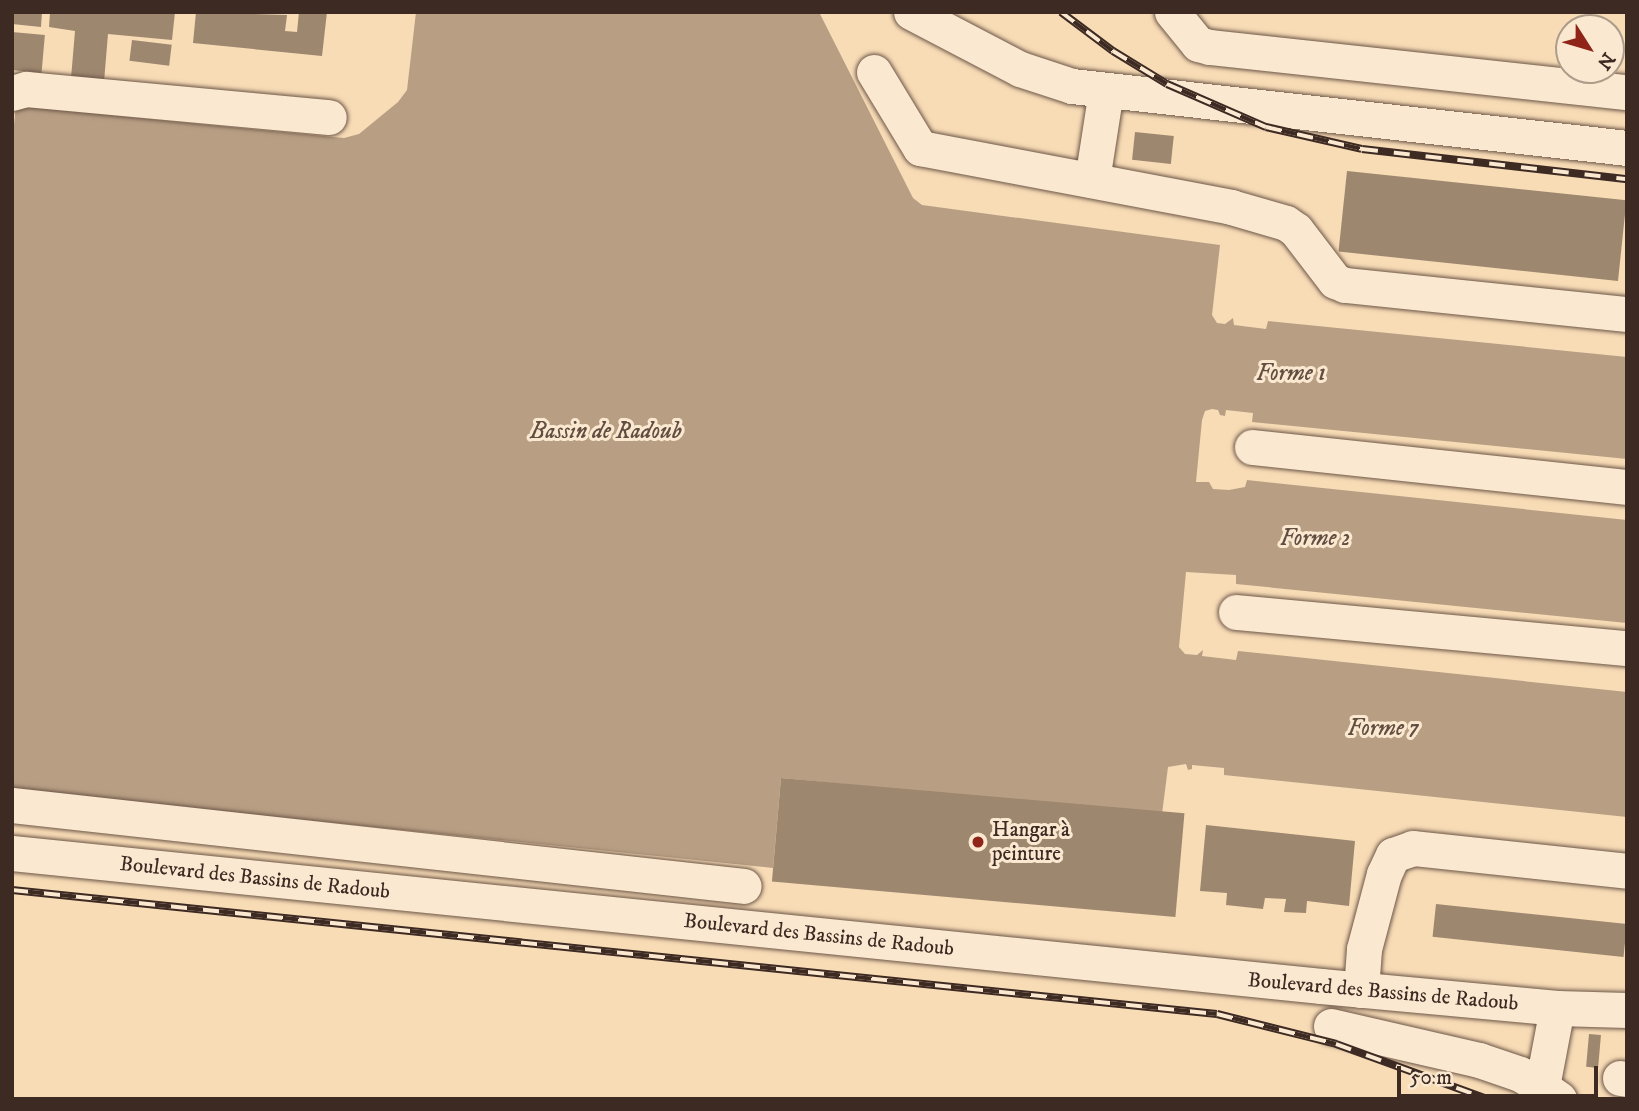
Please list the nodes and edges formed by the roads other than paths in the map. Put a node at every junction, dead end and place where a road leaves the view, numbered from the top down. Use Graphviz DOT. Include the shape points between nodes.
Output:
graph roads {
  1 [pos="911,12"];
  2 [pos="1172,12"];
  3 [pos="874,72"];
  4 [pos="1106,91"];
  5 [pos="1627,92"];
  6 [pos="12,93"];
  7 [pos="329,117"];
  8 [pos="1627,148"];
  9 [pos="1093,180"];
  10 [pos="1627,313"];
  11 [pos="1252,447"];
  12 [pos="1627,487"];
  13 [pos="1236,611"];
  14 [pos="1627,648"];
  15 [pos="12,804"];
  16 [pos="12,853"];
  17 [pos="1627,870"];
  18 [pos="744,886"];
  19 [pos="1361,990"];
  20 [pos="1557,1008"];
  21 [pos="1627,1010"];
  22 [pos="1331,1027"];
  23 [pos="1550,1093"];
  1 -- 4 [label="street" via="1020,69 1072,86"];
  2 -- 5 [label="street" via="1198,44 1210,47"];
  3 -- 9 [label="street" via="920,148"];
  4 -- 8 [label="street"];
  4 -- 9 [label="street"];
  6 -- 7 [label="street" via="26,89"];
  9 -- 10 [label="street" via="1231,207 1286,223 1327,272 1345,285"];
  11 -- 12 [label="street"];
  13 -- 14 [label="street"];
  15 -- 18 [label="street"];
  16 -- 19 [label="street, Boulevard des Bassins de Radoub"];
  17 -- 19 [label="street" via="1413,848 1393,855 1364,949"];
  19 -- 20 [label="street, Boulevard des Bassins de Radoub"];
  20 -- 21 [label="street, Boulevard des Bassins de Radoub"];
  20 -- 23 [label="street"];
  22 -- 23 [label="street" via="1479,1060 1520,1074"];
}
